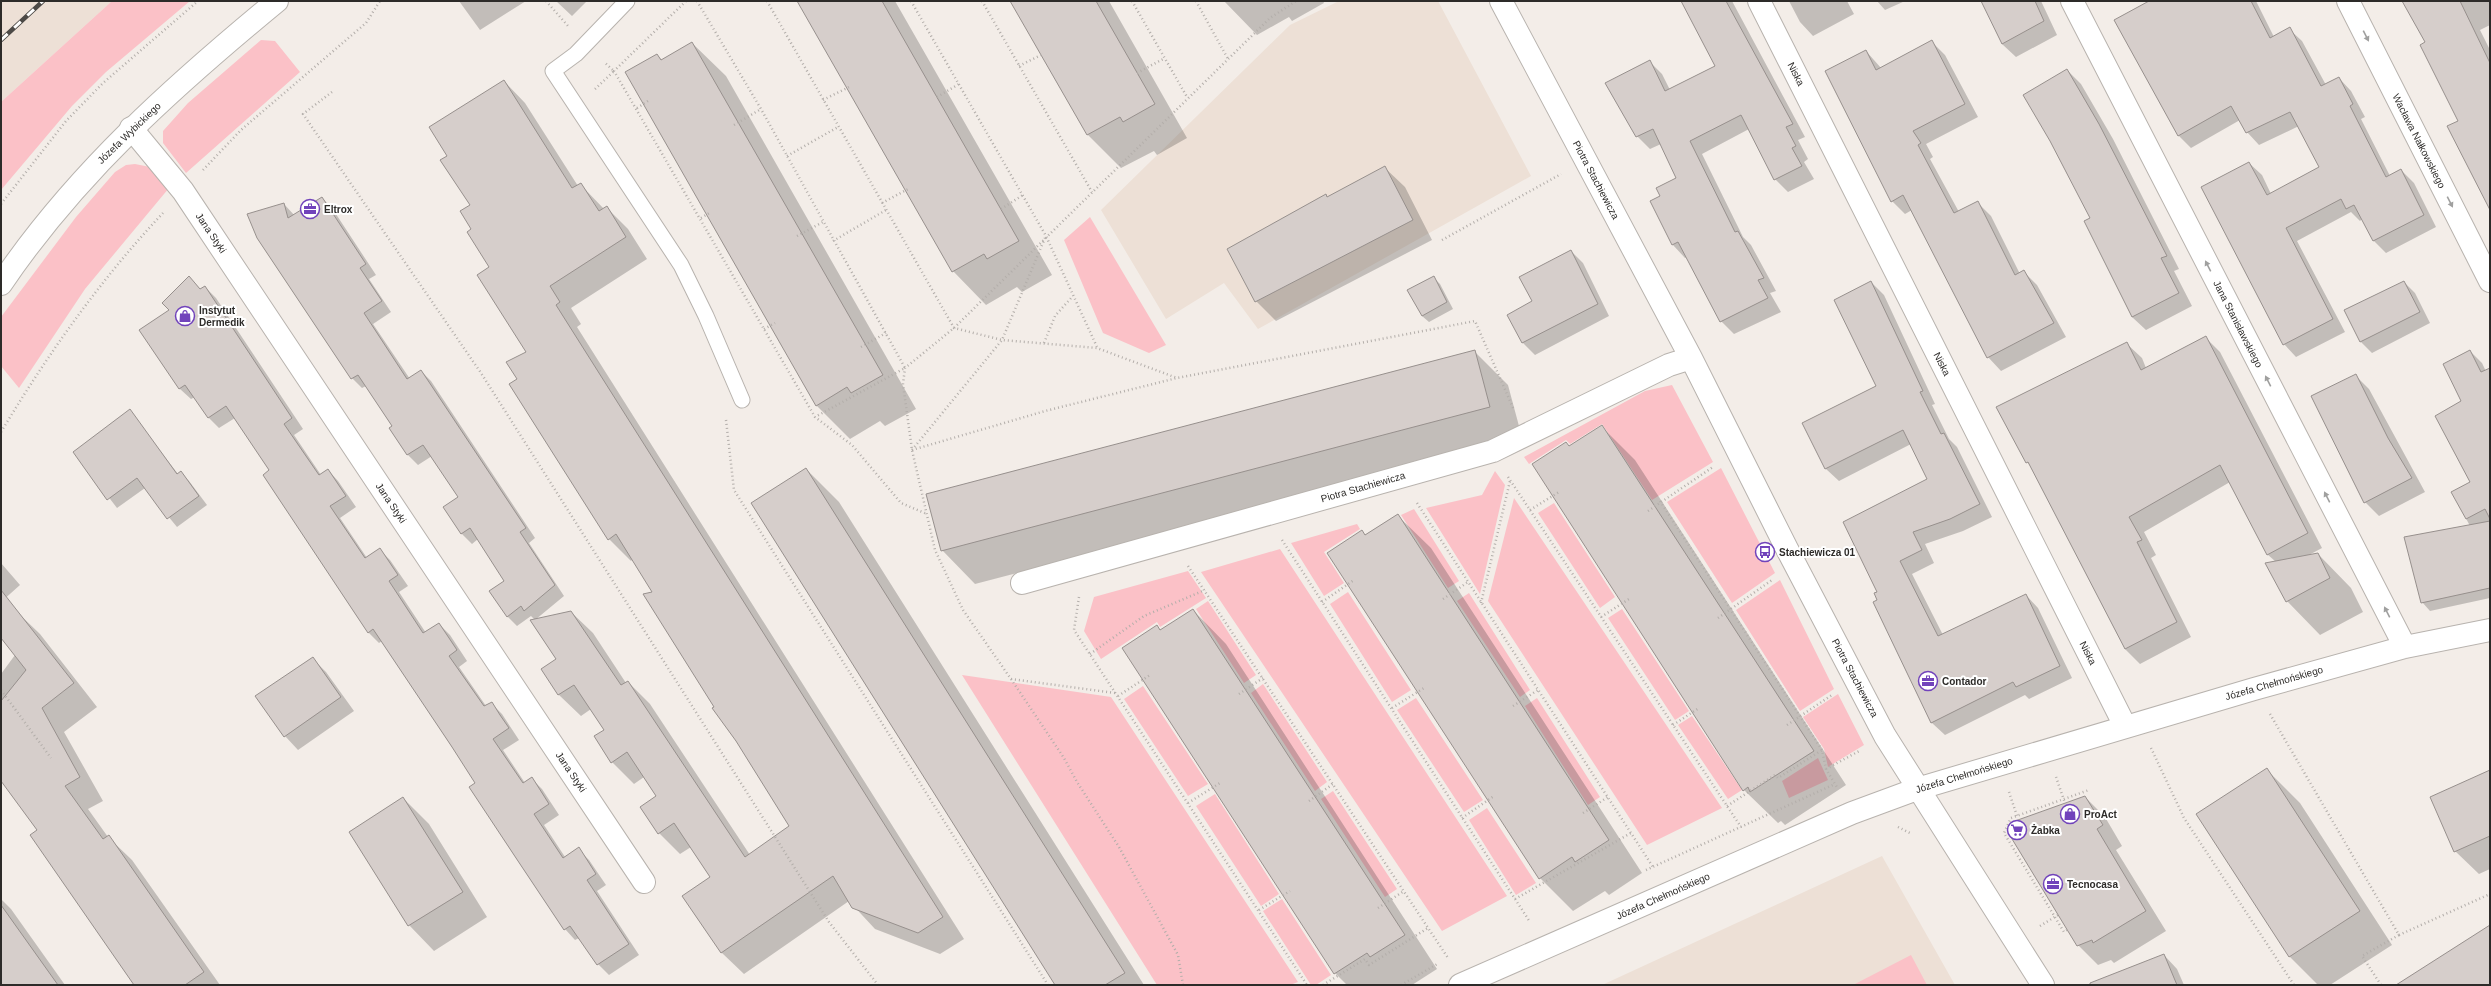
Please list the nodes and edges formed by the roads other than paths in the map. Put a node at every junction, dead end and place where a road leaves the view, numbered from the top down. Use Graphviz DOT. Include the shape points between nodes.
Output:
graph roads {
  1 [pos="277,1"];
  2 [pos="627,1"];
  3 [pos="1501,1"];
  4 [pos="1759,1"];
  5 [pos="2072,1"];
  6 [pos="2348,1"];
  7 [pos="131,128"];
  8 [pos="2490,281"];
  9 [pos="1,284"];
  10 [pos="1691,358"];
  11 [pos="742,400"];
  12 [pos="1022,583"];
  13 [pos="2490,630"];
  14 [pos="2405,647"];
  15 [pos="2131,725"];
  16 [pos="1917,789"];
  17 [pos="644,882"];
  18 [pos="1460,985"];
  19 [pos="2043,985"];
  1 -- 7 [label="street, Józefa Wybickiego"];
  2 -- 11 [label="lane" via="580,50 553,71 681,265"];
  3 -- 10 [label="street, Piotra Stachiewicza"];
  4 -- 15 [label="street, Niska"];
  14 -- 5 [label="street, Jana Stanisławskiego, one-way"];
  6 -- 8 [label="street, Wacława Nałkowskiego, one-way"];
  7 -- 9 [label="street, Józefa Wybickiego" via="75,189"];
  7 -- 17 [label="street, Jana Styki" via="187,198"];
  10 -- 12 [label="street, Piotra Stachiewicza" via="1669,365 1493,451"];
  10 -- 16 [label="street, Piotra Stachiewicza" via="1812,598 1885,736"];
  13 -- 14 [label="street, Józefa Chełmońskiego"];
  14 -- 15 [label="street, Józefa Chełmońskiego"];
  15 -- 16 [label="street, Józefa Chełmońskiego"];
  16 -- 18 [label="street, Józefa Chełmońskiego" via="1852,813"];
  16 -- 19 [label="street, Piotra Stachiewicza"];
}
